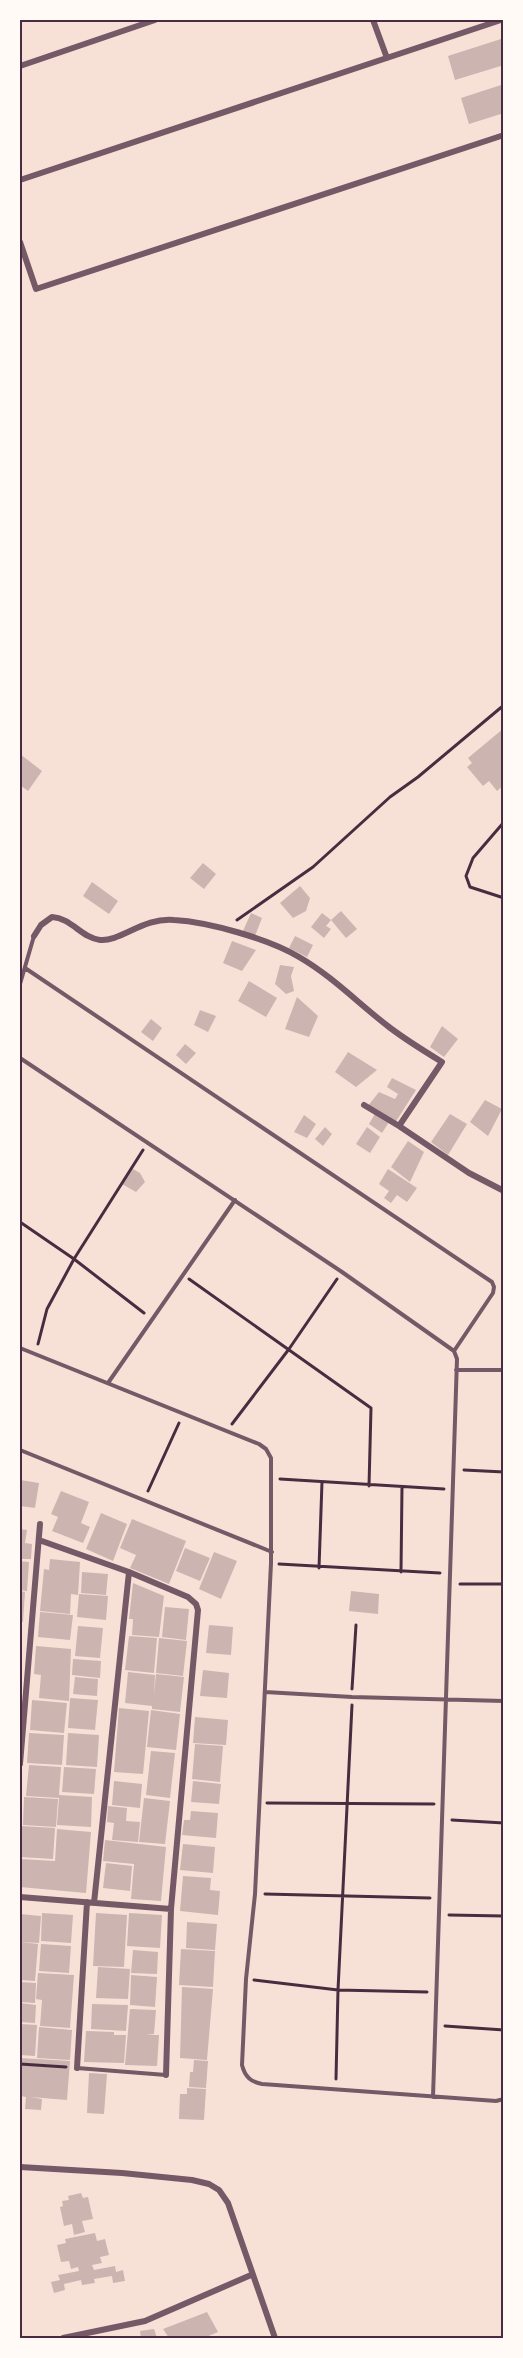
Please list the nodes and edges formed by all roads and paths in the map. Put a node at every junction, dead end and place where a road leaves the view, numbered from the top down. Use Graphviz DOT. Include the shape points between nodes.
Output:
graph roads {
  1 [pos="155,20"];
  2 [pos="373,20"];
  3 [pos="501,20"];
  4 [pos="387,58"];
  5 [pos="20,66"];
  6 [pos="504,135"];
  7 [pos="20,180"];
  8 [pos="20,242"];
  9 [pos="504,705"];
  10 [pos="504,822"];
  11 [pos="504,898"];
  12 [pos="223,930"];
  13 [pos="34,936"];
  14 [pos="25,968"];
  15 [pos="20,984"];
  16 [pos="20,1058"];
  17 [pos="364,1105"];
  18 [pos="399,1126"];
  19 [pos="148,1142"];
  20 [pos="504,1191"];
  21 [pos="235,1200"];
  22 [pos="20,1222"];
  23 [pos="74,1259"];
  24 [pos="342,1272"];
  25 [pos="183,1274"];
  26 [pos="152,1319"];
  27 [pos="20,1348"];
  28 [pos="289,1349"];
  29 [pos="454,1351"];
  30 [pos="36,1354"];
  31 [pos="456,1370"];
  32 [pos="504,1370"];
  33 [pos="108,1383"];
  34 [pos="184,1413"];
  35 [pos="227,1431"];
  36 [pos="20,1450"];
  37 [pos="453,1470"];
  38 [pos="504,1472"];
  39 [pos="272,1479"];
  40 [pos="322,1482"];
  41 [pos="369,1486"];
  42 [pos="402,1487"];
  43 [pos="452,1489"];
  44 [pos="144,1501"];
  45 [pos="40,1524"];
  46 [pos="39,1540"];
  47 [pos="272,1552"];
  48 [pos="271,1563"];
  49 [pos="319,1568"];
  50 [pos="129,1572"];
  51 [pos="400,1572"];
  52 [pos="450,1574"];
  53 [pos="449,1584"];
  54 [pos="504,1584"];
  55 [pos="356,1625"];
  56 [pos="265,1692"];
  57 [pos="352,1697"];
  58 [pos="445,1700"];
  59 [pos="504,1701"];
  60 [pos="20,1764"];
  61 [pos="259,1803"];
  62 [pos="347,1803"];
  63 [pos="442,1804"];
  64 [pos="441,1819"];
  65 [pos="504,1823"];
  66 [pos="255,1894"];
  67 [pos="20,1897"];
  68 [pos="342,1897"];
  69 [pos="439,1898"];
  70 [pos="90,1903"];
  71 [pos="171,1909"];
  72 [pos="438,1915"];
  73 [pos="504,1917"];
  74 [pos="246,1979"];
  75 [pos="338,1990"];
  76 [pos="436,1992"];
  77 [pos="435,2025"];
  78 [pos="504,2030"];
  79 [pos="20,2064"];
  80 [pos="69,2068"];
  81 [pos="77,2068"];
  82 [pos="166,2075"];
  83 [pos="336,2090"];
  84 [pos="433,2097"];
  85 [pos="504,2099"];
  86 [pos="20,2167"];
  87 [pos="251,2275"];
  88 [pos="63,2338"];
  89 [pos="275,2338"];
  1 -- 5 [label="street"];
  2 -- 4 [label="street"];
  3 -- 4 [label="street"];
  4 -- 7 [label="street"];
  6 -- 8 [label="street" via="36,289"];
  9 -- 12 [label="path" via="390,797 312,867"];
  10 -- 11 [label="path" via="473,858 466,876 470,887"];
  12 -- 13 [label="street" via="168,919 100,940 67,920 52,917"];
  12 -- 18 [label="street" via="299,956 389,1027 442,1062"];
  13 -- 14 [label="lane"];
  14 -- 15 [label="lane"];
  14 -- 29 [label="lane" via="492,1282 493,1293"];
  16 -- 19 [label="lane"];
  17 -- 18 [label="street"];
  18 -- 20 [label="street"];
  19 -- 21 [label="lane"];
  19 -- 23 [label="path"];
  21 -- 24 [label="lane"];
  21 -- 25 [label="lane"];
  22 -- 23 [label="path"];
  23 -- 26 [label="path"];
  23 -- 30 [label="path" via="47,1310"];
  24 -- 28 [label="path"];
  24 -- 29 [label="lane"];
  25 -- 26 [label="lane"];
  25 -- 28 [label="path"];
  26 -- 33 [label="lane"];
  27 -- 30 [label="lane"];
  28 -- 35 [label="path"];
  28 -- 41 [label="path" via="371,1408"];
  29 -- 31 [label="lane"];
  30 -- 33 [label="lane"];
  31 -- 32 [label="lane"];
  31 -- 37 [label="lane"];
  33 -- 34 [label="lane"];
  34 -- 35 [label="lane"];
  34 -- 44 [label="path"];
  35 -- 39 [label="lane" via="266,1449"];
  36 -- 44 [label="lane"];
  37 -- 38 [label="path"];
  37 -- 43 [label="lane"];
  39 -- 40 [label="path"];
  39 -- 47 [label="lane"];
  40 -- 41 [label="path"];
  40 -- 49 [label="path"];
  41 -- 42 [label="path"];
  42 -- 43 [label="path"];
  42 -- 51 [label="path"];
  43 -- 52 [label="lane"];
  44 -- 47 [label="lane"];
  45 -- 46 [label="street"];
  46 -- 50 [label="street"];
  46 -- 60 [label="street"];
  47 -- 48 [label="lane"];
  48 -- 49 [label="path"];
  48 -- 56 [label="lane"];
  49 -- 51 [label="path"];
  50 -- 70 [label="street"];
  50 -- 71 [label="street" via="188,1597 196,1604 198,1617"];
  51 -- 52 [label="path"];
  52 -- 53 [label="lane"];
  53 -- 54 [label="path"];
  53 -- 58 [label="lane"];
  55 -- 57 [label="path"];
  56 -- 57 [label="lane"];
  56 -- 61 [label="lane"];
  57 -- 58 [label="lane"];
  57 -- 62 [label="path"];
  58 -- 59 [label="lane"];
  58 -- 63 [label="lane"];
  61 -- 62 [label="path"];
  61 -- 66 [label="lane"];
  62 -- 63 [label="path"];
  62 -- 68 [label="path"];
  63 -- 64 [label="lane"];
  64 -- 65 [label="path"];
  64 -- 69 [label="lane"];
  66 -- 68 [label="path"];
  66 -- 74 [label="lane"];
  67 -- 70 [label="street"];
  68 -- 69 [label="path"];
  68 -- 75 [label="path"];
  69 -- 72 [label="lane"];
  70 -- 71 [label="street"];
  70 -- 81 [label="street"];
  71 -- 82 [label="street"];
  72 -- 73 [label="path"];
  72 -- 76 [label="lane"];
  74 -- 75 [label="path"];
  74 -- 83 [label="lane" via="242,2065 248,2078 262,2084"];
  75 -- 76 [label="path"];
  75 -- 83 [label="path"];
  76 -- 77 [label="lane"];
  77 -- 78 [label="path"];
  77 -- 84 [label="lane"];
  79 -- 80 [label="path"];
  81 -- 82 [label="lane"];
  83 -- 84 [label="lane"];
  84 -- 85 [label="lane"];
  86 -- 87 [label="street" via="122,2173 209,2184 228,2203"];
  87 -- 88 [label="street" via="145,2321"];
  87 -- 89 [label="street"];
}
